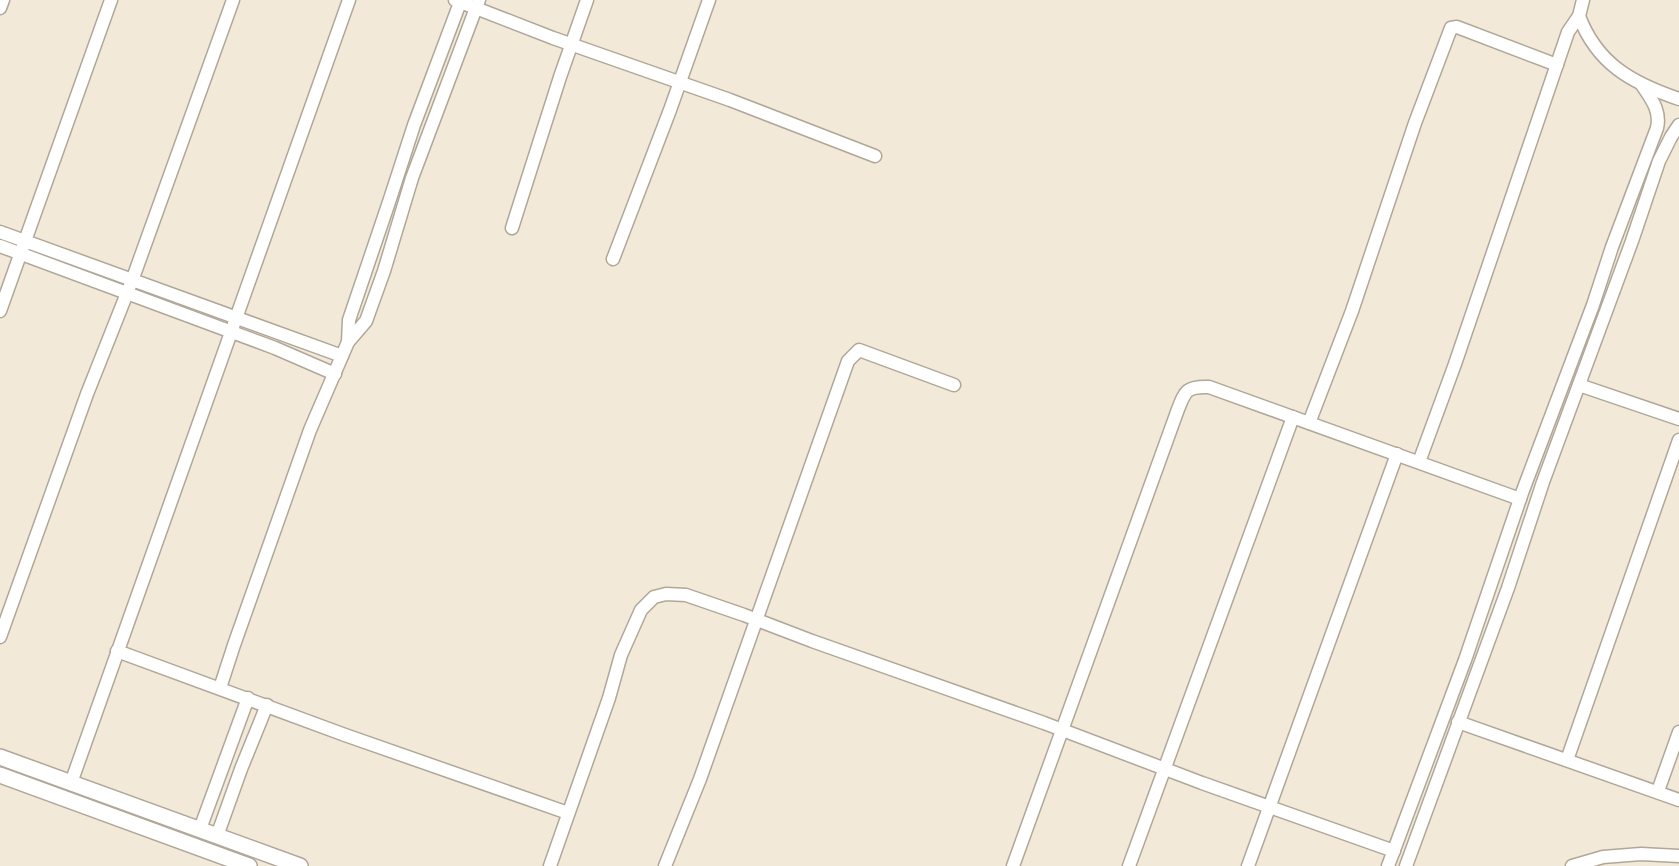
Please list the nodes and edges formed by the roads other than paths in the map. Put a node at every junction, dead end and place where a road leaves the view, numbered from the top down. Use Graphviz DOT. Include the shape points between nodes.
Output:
graph roads {
  1 [pos="3,0"];
  2 [pos="111,0"];
  3 [pos="233,0"];
  4 [pos="349,0"];
  5 [pos="587,0"];
  6 [pos="709,0"];
  7 [pos="1583,0"];
  8 [pos="459,1"];
  9 [pos="477,4"];
  10 [pos="0,8"];
  11 [pos="1579,16"];
  12 [pos="572,44"];
  13 [pos="1557,65"];
  14 [pos="680,82"];
  15 [pos="1642,84"];
  16 [pos="1679,99"];
  17 [pos="1679,125"];
  18 [pos="875,156"];
  19 [pos="512,228"];
  20 [pos="0,232"];
  21 [pos="24,241"];
  22 [pos="0,246"];
  23 [pos="20,254"];
  24 [pos="613,259"];
  25 [pos="132,280"];
  26 [pos="127,293"];
  27 [pos="0,311"];
  28 [pos="237,318"];
  29 [pos="232,332"];
  30 [pos="348,342"];
  31 [pos="342,356"];
  32 [pos="335,374"];
  33 [pos="954,385"];
  34 [pos="1579,385"];
  35 [pos="1293,417"];
  36 [pos="1679,419"];
  37 [pos="1309,423"];
  38 [pos="1679,440"];
  39 [pos="1397,454"];
  40 [pos="1419,462"];
  41 [pos="1520,499"];
  42 [pos="757,620"];
  43 [pos="0,637"];
  44 [pos="117,651"];
  45 [pos="220,688"];
  46 [pos="248,698"];
  47 [pos="267,705"];
  48 [pos="1458,722"];
  49 [pos="1062,730"];
  50 [pos="1679,732"];
  51 [pos="0,757"];
  52 [pos="1567,760"];
  53 [pos="1165,770"];
  54 [pos="0,775"];
  55 [pos="71,783"];
  56 [pos="1658,791"];
  57 [pos="1679,800"];
  58 [pos="1269,807"];
  59 [pos="568,813"];
  60 [pos="200,830"];
  61 [pos="217,836"];
  62 [pos="1394,851"];
  63 [pos="1679,856"];
  64 [pos="1631,860"];
  65 [pos="249,866"];
  66 [pos="300,866"];
  67 [pos="550,866"];
  68 [pos="665,866"];
  69 [pos="1013,866"];
  70 [pos="1130,866"];
  71 [pos="1248,866"];
  72 [pos="1388,866"];
  73 [pos="1406,866"];
  74 [pos="1572,866"];
  1 -- 10 [label="street"];
  2 -- 21 [label="street"];
  3 -- 25 [label="street"];
  4 -- 28 [label="street"];
  5 -- 12 [label="street"];
  6 -- 14 [label="street"];
  7 -- 11 [label="street"];
  8 -- 9 [label="street"];
  8 -- 30 [label="street" via="349,320"];
  9 -- 12 [label="street"];
  9 -- 30 [label="street" via="412,178 366,321"];
  11 -- 13 [label="street" via="1568,32"];
  11 -- 15 [label="street" via="1594,47 1610,64"];
  12 -- 14 [label="street"];
  12 -- 19 [label="street"];
  13 -- 37 [label="street" via="1451,28"];
  13 -- 40 [label="street"];
  14 -- 18 [label="street"];
  14 -- 24 [label="street"];
  15 -- 16 [label="street"];
  15 -- 41 [label="street" via="1656,105 1657,128"];
  17 -- 34 [label="street" via="1659,161"];
  20 -- 21 [label="street"];
  21 -- 23 [label="street"];
  21 -- 25 [label="street"];
  22 -- 23 [label="street"];
  23 -- 26 [label="street"];
  23 -- 27 [label="street"];
  25 -- 26 [label="street"];
  25 -- 28 [label="street"];
  26 -- 29 [label="street"];
  26 -- 43 [label="street"];
  28 -- 29 [label="street"];
  28 -- 31 [label="street"];
  29 -- 32 [label="street"];
  29 -- 44 [label="street"];
  30 -- 31 [label="street"];
  31 -- 32 [label="street"];
  32 -- 45 [label="street" via="310,430"];
  33 -- 42 [label="street" via="859,350 848,361"];
  34 -- 36 [label="street"];
  34 -- 48 [label="street"];
  35 -- 37 [label="street"];
  35 -- 49 [label="street" via="1209,387 1194,387 1184,394"];
  35 -- 53 [label="street"];
  37 -- 39 [label="street"];
  38 -- 52 [label="street"];
  39 -- 40 [label="street"];
  39 -- 58 [label="street"];
  40 -- 41 [label="street"];
  41 -- 62 [label="street"];
  42 -- 49 [label="street"];
  42 -- 59 [label="street" via="686,595 654,597 641,610 621,655"];
  42 -- 68 [label="street"];
  44 -- 45 [label="street"];
  44 -- 55 [label="street"];
  45 -- 46 [label="street"];
  46 -- 47 [label="street"];
  46 -- 60 [label="street"];
  47 -- 59 [label="street"];
  47 -- 61 [label="street"];
  48 -- 52 [label="street"];
  48 -- 73 [label="street"];
  49 -- 53 [label="street"];
  49 -- 69 [label="street"];
  50 -- 56 [label="street"];
  51 -- 55 [label="street"];
  52 -- 56 [label="street"];
  53 -- 58 [label="street"];
  53 -- 70 [label="street"];
  54 -- 65 [label="street"];
  55 -- 60 [label="street"];
  56 -- 57 [label="street"];
  58 -- 62 [label="street"];
  58 -- 71 [label="street"];
  59 -- 67 [label="street"];
  60 -- 61 [label="street"];
  61 -- 66 [label="street"];
  62 -- 72 [label="street"];
  63 -- 64 [label="street"];
  64 -- 74 [label="street" via="1603,857"];
}
